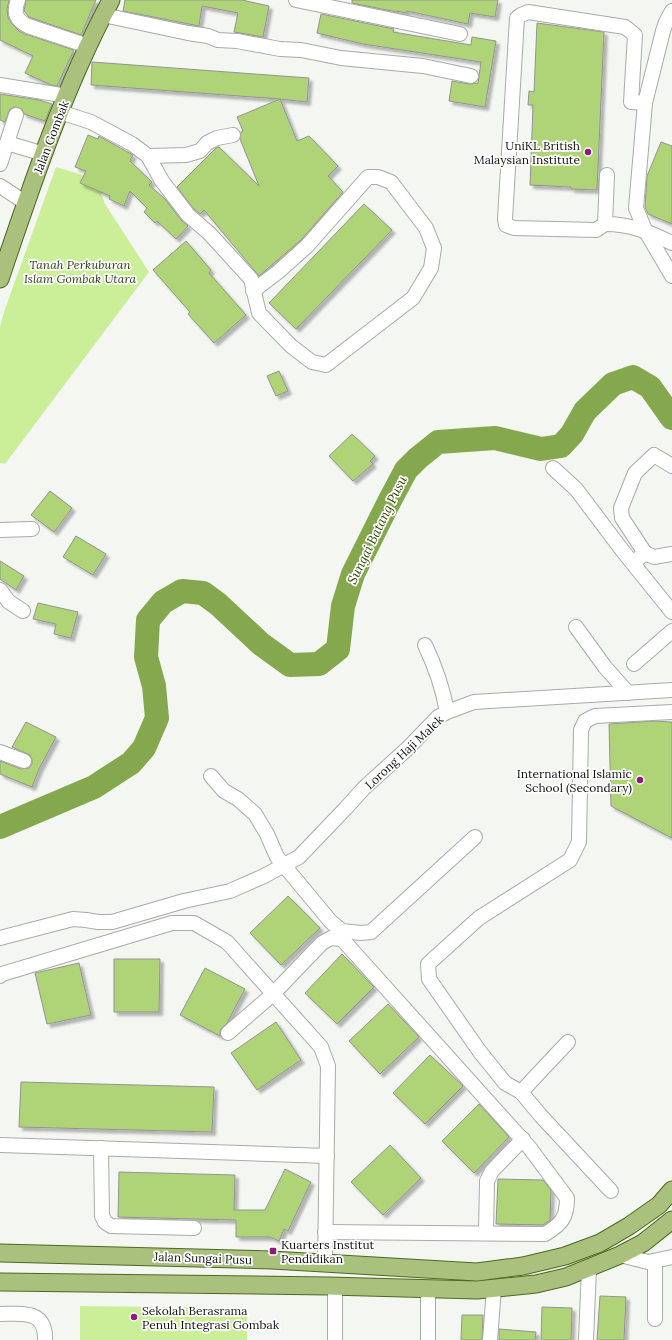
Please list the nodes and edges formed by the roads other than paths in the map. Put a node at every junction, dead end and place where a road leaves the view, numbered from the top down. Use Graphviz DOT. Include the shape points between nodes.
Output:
graph roads {
  1 [pos="18,0"];
  2 [pos="111,0"];
  3 [pos="296,0"];
  4 [pos="103,15"];
  5 [pos="670,18"];
  6 [pos="460,34"];
  7 [pos="88,46"];
  8 [pos="471,76"];
  9 [pos="0,85"];
  10 [pos="66,96"];
  11 [pos="645,103"];
  12 [pos="60,112"];
  13 [pos="16,115"];
  14 [pos="232,135"];
  15 [pos="4,145"];
  16 [pos="44,154"];
  17 [pos="148,156"];
  18 [pos="0,164"];
  19 [pos="607,175"];
  20 [pos="0,186"];
  21 [pos="26,203"];
  22 [pos="605,224"];
  23 [pos="645,230"];
  24 [pos="672,243"];
  25 [pos="672,276"];
  26 [pos="0,279"];
  27 [pos="254,291"];
  28 [pos="672,466"];
  29 [pos="553,468"];
  30 [pos="32,529"];
  31 [pos="0,530"];
  32 [pos="645,553"];
  33 [pos="672,554"];
  34 [pos="633,563"];
  35 [pos="0,590"];
  36 [pos="23,611"];
  37 [pos="672,612"];
  38 [pos="576,627"];
  39 [pos="672,631"];
  40 [pos="425,646"];
  41 [pos="634,664"];
  42 [pos="672,690"];
  43 [pos="628,693"];
  44 [pos="447,712"];
  45 [pos="672,712"];
  46 [pos="0,752"];
  47 [pos="24,761"];
  48 [pos="211,776"];
  49 [pos="475,837"];
  50 [pos="283,865"];
  51 [pos="0,938"];
  52 [pos="0,976"];
  53 [pos="273,994"];
  54 [pos="228,1033"];
  55 [pos="568,1042"];
  56 [pos="521,1092"];
  57 [pos="522,1139"];
  58 [pos="0,1145"];
  59 [pos="101,1148"];
  60 [pos="327,1156"];
  61 [pos="672,1190"];
  62 [pos="611,1191"];
  63 [pos="672,1220"];
  64 [pos="194,1228"];
  65 [pos="326,1232"];
  66 [pos="486,1233"];
  67 [pos="0,1253"];
  68 [pos="620,1255"];
  69 [pos="672,1257"];
  70 [pos="655,1261"];
  71 [pos="325,1262"];
  72 [pos="589,1268"];
  73 [pos="0,1282"];
  74 [pos="335,1286"];
  75 [pos="494,1288"];
  76 [pos="428,1289"];
  77 [pos="0,1314"];
  78 [pos="655,1319"];
  79 [pos="45,1340"];
  80 [pos="335,1340"];
  81 [pos="428,1340"];
  82 [pos="490,1340"];
  83 [pos="586,1340"];
  1 -- 7 [label="street" via="16,15 20,22"];
  2 -- 4 [label="main road, Jalan Gombak"];
  3 -- 6 [label="street"];
  4 -- 7 [label="main road, Jalan Gombak"];
  4 -- 8 [label="street" via="218,40 302,50 348,59 423,66"];
  5 -- 11 [label="street"];
  7 -- 10 [label="main road, Jalan Gombak"];
  9 -- 10 [label="street"];
  10 -- 12 [label="main road, Jalan Gombak"];
  11 -- 22 [label="street" via="631,102 635,35 625,27 528,12 518,18 506,226 596,230"];
  11 -- 23 [label="street" via="636,208"];
  12 -- 16 [label="main road, Jalan Gombak"];
  12 -- 17 [label="street" via="91,122 132,144"];
  13 -- 15 [label="street"];
  14 -- 17 [label="street" via="217,138 207,143 200,151 186,155"];
  15 -- 16 [label="street"];
  15 -- 18 [label="street"];
  16 -- 21 [label="main road, Jalan Gombak"];
  17 -- 27 [label="street" via="162,182 188,215 209,233 251,279"];
  19 -- 22 [label="street"];
  20 -- 21 [label="street"];
  21 -- 26 [label="main road, Jalan Gombak"];
  22 -- 23 [label="street" via="620,224"];
  23 -- 24 [label="street"];
  23 -- 25 [label="street"];
  27 -- 27 [label="street" via="307,246 368,177 378,177 391,182 426,228 434,248 431,268 413,298 326,366 312,362 285,340 259,313"];
  28 -- 32 [label="street" via="654,455 635,473 621,508 622,518"];
  29 -- 34 [label="street" via="576,489"];
  30 -- 31 [label="street"];
  32 -- 33 [label="street" via="654,556"];
  32 -- 34 [label="street"];
  34 -- 37 [label="street"];
  35 -- 36 [label="street" via="9,602"];
  38 -- 43 [label="street"];
  39 -- 41 [label="street"];
  40 -- 44 [label="street" via="445,699"];
  42 -- 43 [label="street, Lorong Haji Malek"];
  43 -- 44 [label="street, Lorong Haji Malek" via="474,702"];
  44 -- 50 [label="street, Lorong Haji Malek" via="438,717 364,788 299,857"];
  45 -- 56 [label="street" via="595,716 585,721 581,730 579,842 570,860 479,918 428,964 429,979 480,1052 505,1083"];
  46 -- 47 [label="street"];
  48 -- 50 [label="street" via="224,791 255,814"];
  49 -- 50 [label="street" via="371,932 342,931 331,922"];
  50 -- 51 [label="street, Lorong Haji Malek" via="230,891 184,901 112,922 73,919"];
  52 -- 53 [label="street" via="172,923 194,924 228,942"];
  53 -- 54 [label="street"];
  53 -- 57 [label="street" via="322,943 330,938 342,940"];
  53 -- 60 [label="street" via="321,1048 328,1066"];
  55 -- 56 [label="street"];
  56 -- 62 [label="street"];
  57 -- 66 [label="street" via="492,1171 487,1181"];
  57 -- 66 [label="street" via="567,1198 564,1218 545,1234"];
  58 -- 59 [label="street"];
  59 -- 60 [label="street"];
  59 -- 64 [label="street" via="102,1216 106,1222 111,1226"];
  60 -- 65 [label="street"];
  61 -- 71 [label="main road, Jalan Sungai Pusu" via="659,1206 600,1243 566,1256 523,1266 476,1272"];
  63 -- 68 [label="main road" via="643,1243"];
  65 -- 66 [label="street"];
  65 -- 71 [label="street"];
  67 -- 71 [label="main road, Jalan Sungai Pusu"];
  68 -- 70 [label="street" via="648,1262"];
  68 -- 72 [label="main road"];
  69 -- 70 [label="street"];
  70 -- 78 [label="street"];
  72 -- 75 [label="main road" via="536,1284"];
  72 -- 83 [label="street"];
  73 -- 74 [label="main road"];
  74 -- 76 [label="main road"];
  74 -- 80 [label="street"];
  75 -- 76 [label="main road"];
  75 -- 82 [label="street"];
  76 -- 81 [label="street"];
  77 -- 79 [label="street" via="30,1314 37,1317 43,1326"];
}
